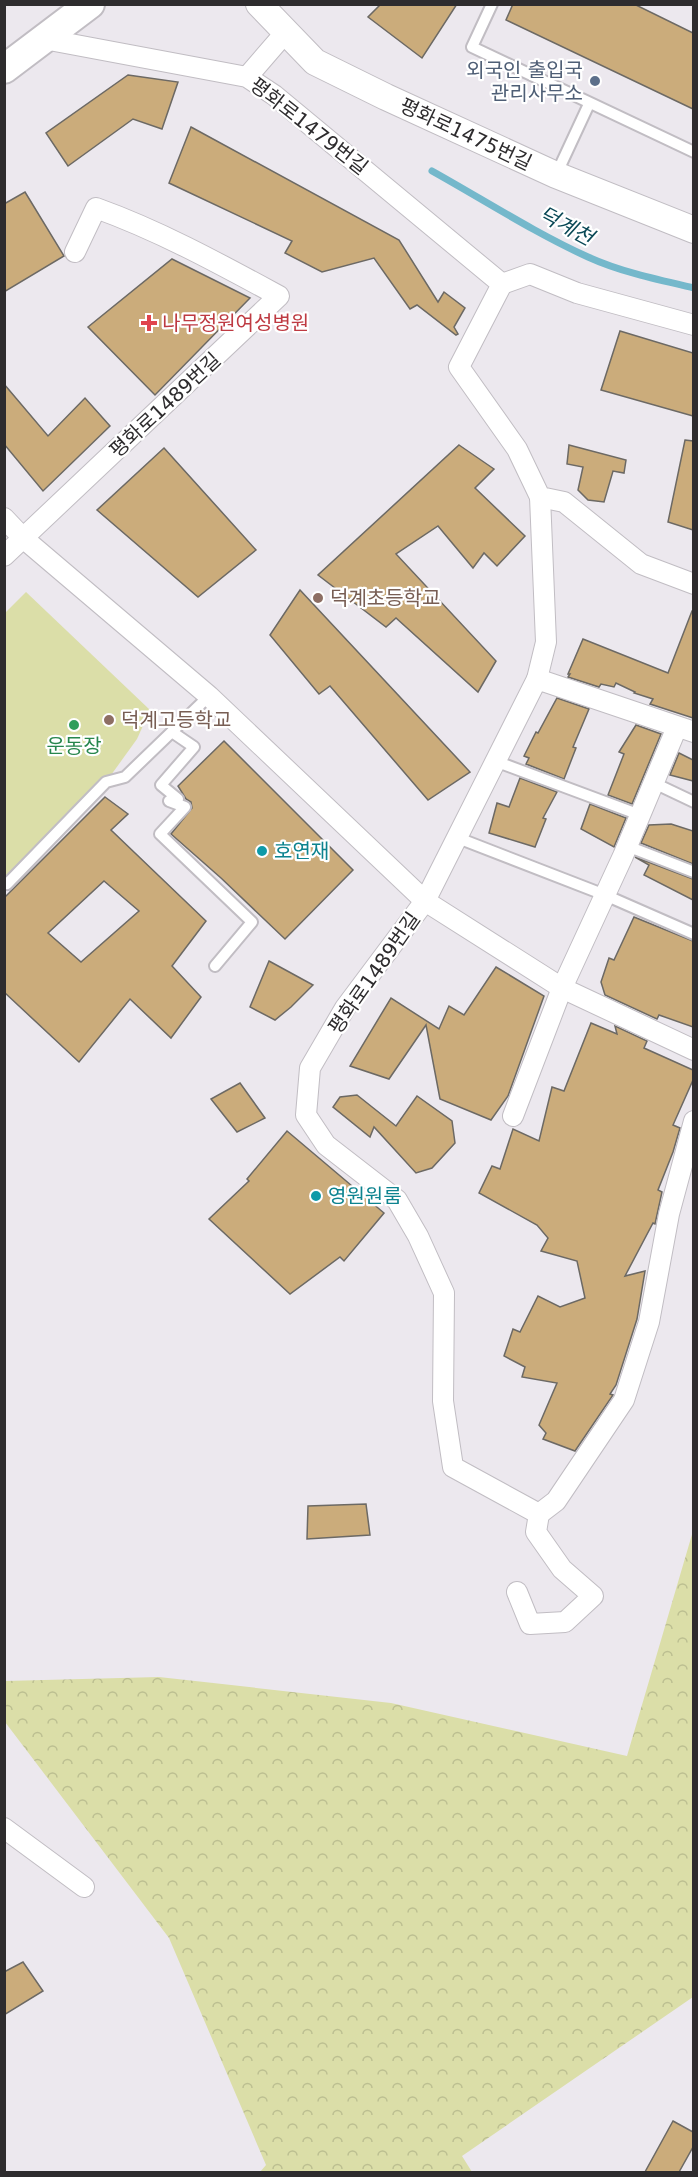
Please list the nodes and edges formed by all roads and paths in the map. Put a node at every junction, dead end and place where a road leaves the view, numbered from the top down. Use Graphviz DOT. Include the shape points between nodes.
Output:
graph roads {
  1 [pos="259,4"];
  2 [pos="492,4"];
  3 [pos="80,12"];
  4 [pos="285,33"];
  5 [pos="44,39"];
  6 [pos="4,69"];
  7 [pos="247,77"];
  8 [pos="589,104"];
  9 [pos="693,152"];
  10 [pos="556,175"];
  11 [pos="693,230"];
  12 [pos="75,252"];
  13 [pos="502,284"];
  14 [pos="693,325"];
  15 [pos="540,497"];
  16 [pos="4,518"];
  17 [pos="23,538"];
  18 [pos="4,556"];
  19 [pos="693,584"];
  20 [pos="537,679"];
  21 [pos="208,696"];
  22 [pos="685,729"];
  23 [pos="172,732"];
  24 [pos="495,761"];
  25 [pos="654,783"];
  26 [pos="693,802"];
  27 [pos="640,815"];
  28 [pos="458,838"];
  29 [pos="627,846"];
  30 [pos="693,872"];
  31 [pos="4,882"];
  32 [pos="605,895"];
  33 [pos="425,901"];
  34 [pos="693,934"];
  35 [pos="215,966"];
  36 [pos="562,988"];
  37 [pos="693,1050"];
  38 [pos="513,1116"];
  39 [pos="693,1121"];
  40 [pos="539,1514"];
  41 [pos="517,1592"];
  42 [pos="4,1828"];
  43 [pos="84,1887"];
  1 -- 4 [label="street, 평화로1475번길"];
  2 -- 8 [label="lane" via="472,47"];
  3 -- 5 [label="main road"];
  4 -- 7 [label="street"];
  4 -- 10 [label="street, 평화로1475번길" via="315,62"];
  5 -- 6 [label="main road"];
  5 -- 7 [label="street, 평화로1479번길"];
  7 -- 13 [label="street, 평화로1479번길" via="274,95"];
  8 -- 9 [label="lane"];
  8 -- 10 [label="lane"];
  10 -- 11 [label="street, 평화로1475번길"];
  12 -- 17 [label="street, 평화로1489번길" via="96,208 195,251 279,296"];
  13 -- 14 [label="street" via="530,274 577,293"];
  13 -- 15 [label="street" via="459,367 517,449"];
  15 -- 19 [label="street" via="564,502 641,564"];
  15 -- 20 [label="street" via="546,642"];
  16 -- 17 [label="street, 평화로1489번길"];
  17 -- 18 [label="street"];
  17 -- 21 [label="street, 평화로1489번길"];
  20 -- 22 [label="street"];
  20 -- 24 [label="street, 평화로1489번길"];
  21 -- 23 [label="lane"];
  21 -- 33 [label="street, 평화로1489번길"];
  22 -- 25 [label="street"];
  23 -- 31 [label="lane" via="125,777 106,783 7,884"];
  23 -- 35 [label="lane" via="194,747 161,785 178,799 169,801 185,807 160,834 252,922"];
  24 -- 27 [label="lane"];
  24 -- 28 [label="street, 평화로1489번길"];
  25 -- 26 [label="lane"];
  25 -- 27 [label="street"];
  27 -- 29 [label="street"];
  28 -- 32 [label="lane"];
  28 -- 33 [label="street, 평화로1489번길"];
  29 -- 30 [label="lane"];
  29 -- 32 [label="street"];
  32 -- 34 [label="lane"];
  32 -- 36 [label="street"];
  33 -- 36 [label="street, 평화로1489번길"];
  33 -- 40 [label="street, 평화로1489번길" via="345,1008 310,1068 306,1115 326,1145 397,1200 444,1293 443,1401 453,1467"];
  36 -- 37 [label="street, 평화로1489번길"];
  36 -- 38 [label="street"];
  39 -- 40 [label="street" via="669,1214 650,1322 624,1400 556,1501"];
  40 -- 41 [label="street" via="536,1532 562,1569 593,1596 565,1622 530,1624"];
  42 -- 43 [label="street"];
}
